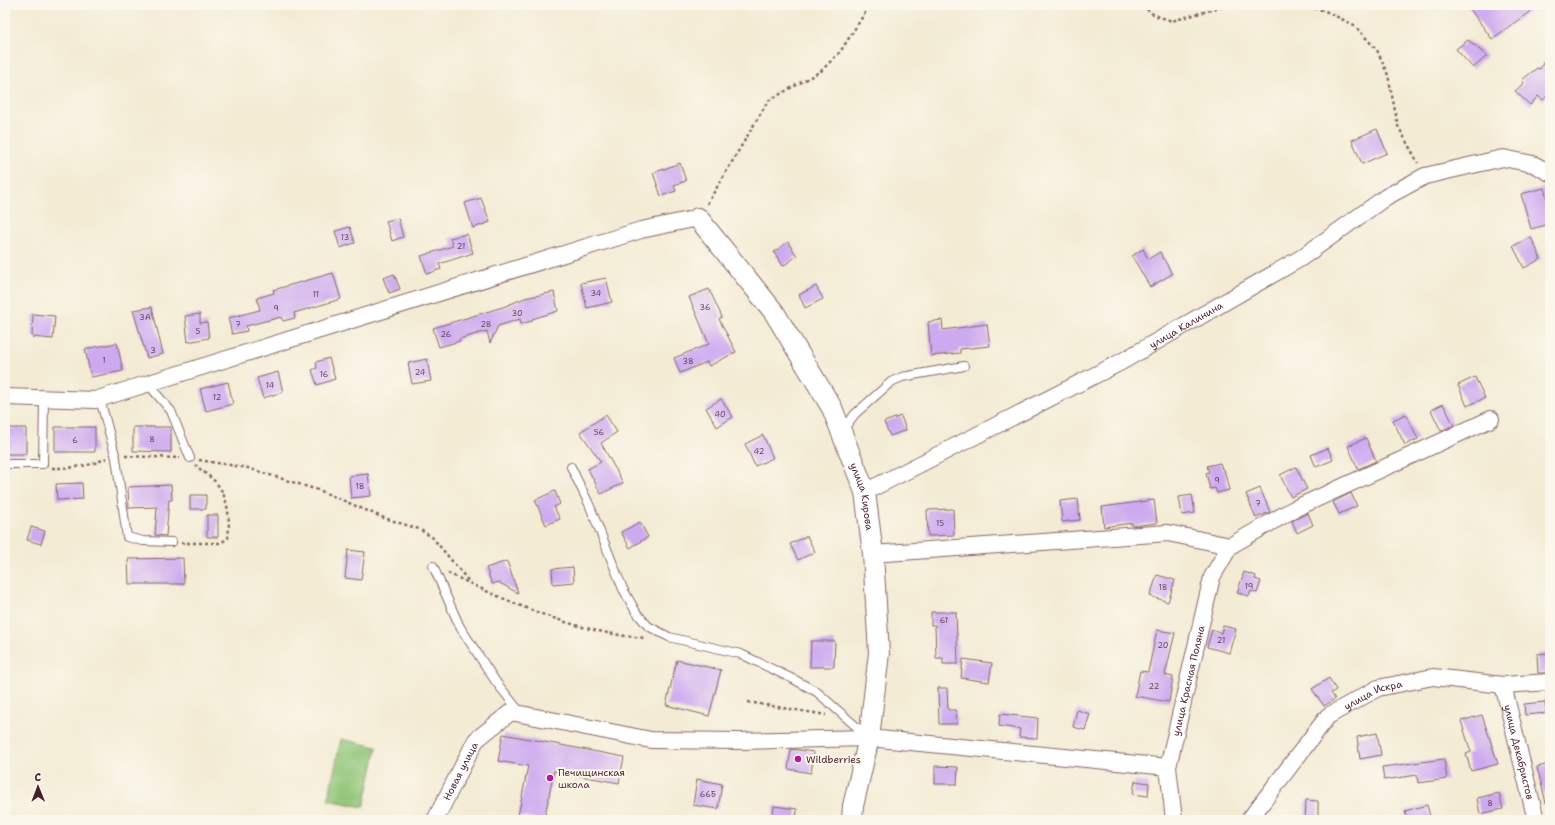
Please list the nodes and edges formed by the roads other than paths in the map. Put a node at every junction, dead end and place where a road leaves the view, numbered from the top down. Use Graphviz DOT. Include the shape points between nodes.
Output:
graph roads {
  1 [pos="1550,173"];
  2 [pos="698,218"];
  3 [pos="964,366"];
  4 [pos="148,384"];
  5 [pos="5,397"];
  6 [pos="44,399"];
  7 [pos="100,399"];
  8 [pos="1491,419"];
  9 [pos="842,432"];
  10 [pos="190,458"];
  11 [pos="5,464"];
  12 [pos="571,467"];
  13 [pos="865,492"];
  14 [pos="172,542"];
  15 [pos="1230,546"];
  16 [pos="873,554"];
  17 [pos="433,566"];
  18 [pos="1550,682"];
  19 [pos="1502,685"];
  20 [pos="516,713"];
  21 [pos="869,738"];
  22 [pos="1168,766"];
  23 [pos="435,820"];
  24 [pos="852,820"];
  25 [pos="1174,820"];
  26 [pos="1249,820"];
  27 [pos="1536,820"];
  1 -- 13 [label="street, улица Калинина" via="1533,164 1503,158 1425,176 1386,197 1301,258 1121,362"];
  2 -- 4 [label="street" via="641,230"];
  2 -- 9 [label="street, улица Кирова" via="774,312 832,408"];
  3 -- 9 [label="lane" via="902,377 891,382 855,414"];
  4 -- 7 [label="street"];
  4 -- 10 [label="lane" via="171,412"];
  5 -- 6 [label="street"];
  6 -- 7 [label="street"];
  6 -- 11 [label="lane" via="43,464"];
  7 -- 14 [label="lane" via="116,458 127,538"];
  8 -- 15 [label="street" via="1294,509"];
  9 -- 13 [label="street, улица Кирова"];
  12 -- 21 [label="lane" via="589,504 623,589 636,612 648,626 675,639 741,654 817,692"];
  13 -- 16 [label="street, улица Кирова"];
  15 -- 16 [label="street" via="1168,533"];
  15 -- 22 [label="street, улица Красная Поляна" via="1212,577"];
  16 -- 21 [label="street, улица Кирова" via="879,653"];
  17 -- 20 [label="lane" via="460,627"];
  18 -- 19 [label="street, улица Искра"];
  19 -- 26 [label="street, улица Искра" via="1433,677 1378,688 1328,716"];
  19 -- 27 [label="street, улица Декабристов"];
  20 -- 21 [label="street" via="651,740"];
  20 -- 23 [label="street, Новая улица" via="476,740"];
  21 -- 22 [label="street"];
  21 -- 24 [label="street, улица Кирова"];
  22 -- 25 [label="street, улица Красная Поляна"];
}
